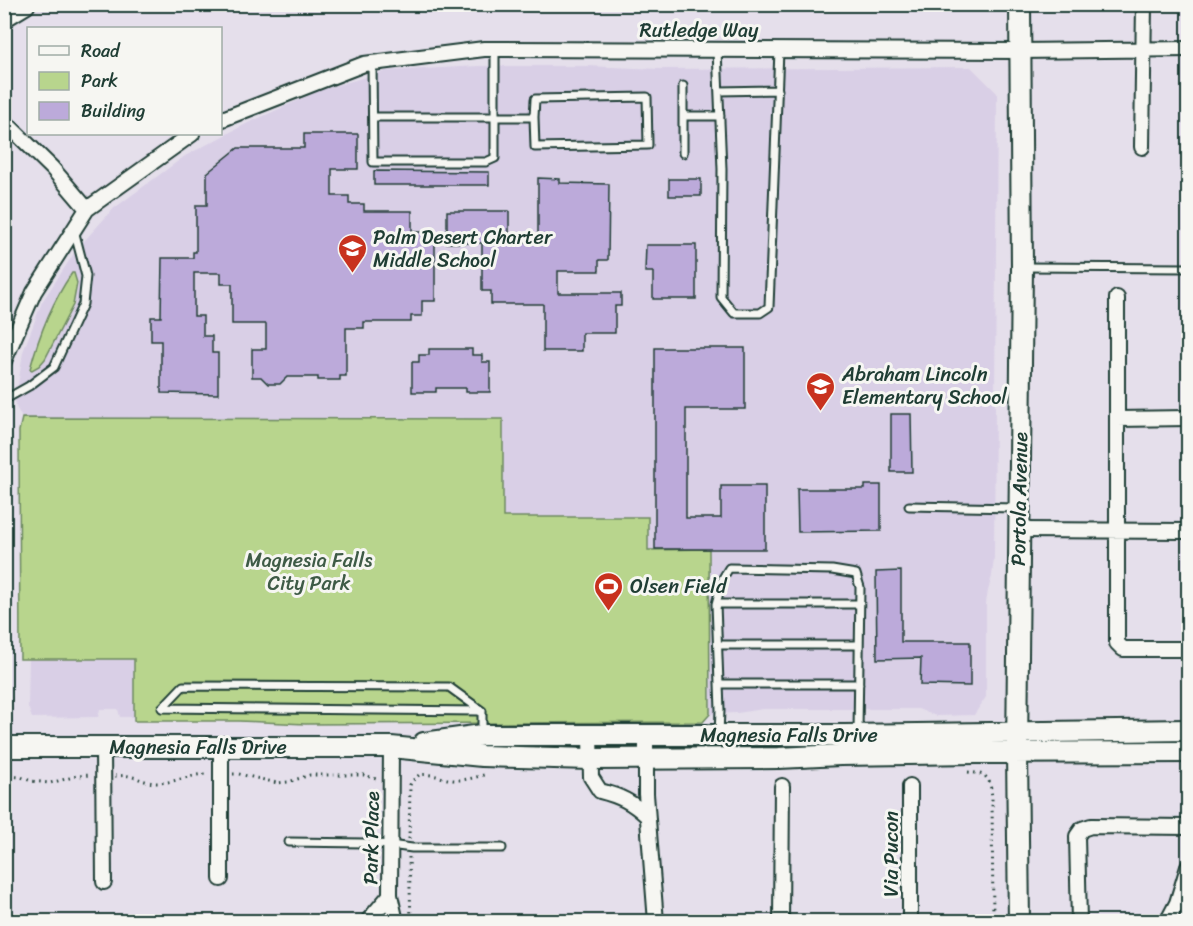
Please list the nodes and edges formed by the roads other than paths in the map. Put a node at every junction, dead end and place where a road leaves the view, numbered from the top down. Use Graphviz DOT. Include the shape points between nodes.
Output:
graph roads {
  1 [pos="1020,4"];
  2 [pos="1144,4"];
  3 [pos="27,6"];
  4 [pos="4,20"];
  5 [pos="495,49"];
  6 [pos="1144,49"];
  7 [pos="1188,49"];
  8 [pos="717,50"];
  9 [pos="779,50"];
  10 [pos="1020,51"];
  11 [pos="372,63"];
  12 [pos="683,86"];
  13 [pos="778,90"];
  14 [pos="719,91"];
  15 [pos="495,116"];
  16 [pos="683,116"];
  17 [pos="720,116"];
  18 [pos="373,117"];
  19 [pos="534,117"];
  20 [pos="222,119"];
  21 [pos="4,121"];
  22 [pos="191,135"];
  23 [pos="1142,147"];
  24 [pos="683,153"];
  25 [pos="87,209"];
  26 [pos="74,230"];
  27 [pos="1022,267"];
  28 [pos="1188,268"];
  29 [pos="1117,298"];
  30 [pos="4,361"];
  31 [pos="4,400"];
  32 [pos="1188,418"];
  33 [pos="1117,419"];
  34 [pos="909,506"];
  35 [pos="1019,508"];
  36 [pos="1019,530"];
  37 [pos="1117,531"];
  38 [pos="1188,531"];
  39 [pos="716,604"];
  40 [pos="860,604"];
  41 [pos="718,645"];
  42 [pos="859,645"];
  43 [pos="1188,649"];
  44 [pos="719,684"];
  45 [pos="859,684"];
  46 [pos="482,711"];
  47 [pos="1188,730"];
  48 [pos="1018,732"];
  49 [pos="482,735"];
  50 [pos="590,735"];
  51 [pos="646,735"];
  52 [pos="719,735"];
  53 [pos="858,735"];
  54 [pos="221,746"];
  55 [pos="4,747"];
  56 [pos="103,747"];
  57 [pos="391,747"];
  58 [pos="1188,752"];
  59 [pos="1017,753"];
  60 [pos="482,756"];
  61 [pos="590,759"];
  62 [pos="646,759"];
  63 [pos="782,786"];
  64 [pos="910,786"];
  65 [pos="647,816"];
  66 [pos="1188,827"];
  67 [pos="289,842"];
  68 [pos="390,844"];
  69 [pos="502,848"];
  70 [pos="1188,867"];
  71 [pos="221,879"];
  72 [pos="104,882"];
  73 [pos="390,895"];
  74 [pos="1183,903"];
  75 [pos="367,921"];
  76 [pos="396,921"];
  77 [pos="656,921"];
  78 [pos="781,921"];
  79 [pos="910,921"];
  80 [pos="1019,921"];
  81 [pos="1079,921"];
  82 [pos="1167,921"];
  1 -- 10 [label="street, Portola Avenue"];
  2 -- 6 [label="street"];
  3 -- 4 [label="street"];
  5 -- 8 [label="street, Rutledge Way"];
  5 -- 11 [label="street, Rutledge Way"];
  5 -- 15 [label="lane"];
  6 -- 7 [label="street, Rutledge Way"];
  6 -- 10 [label="street, Rutledge Way"];
  6 -- 23 [label="street"];
  8 -- 9 [label="street, Rutledge Way"];
  8 -- 14 [label="lane"];
  9 -- 10 [label="street, Rutledge Way"];
  9 -- 13 [label="lane"];
  10 -- 27 [label="street, Portola Avenue"];
  11 -- 18 [label="lane"];
  11 -- 20 [label="street, Rutledge Way"];
  12 -- 16 [label="lane"];
  13 -- 14 [label="lane"];
  13 -- 17 [label="lane" via="769,307 760,313 734,313 721,297"];
  14 -- 17 [label="lane"];
  15 -- 18 [label="lane"];
  15 -- 18 [label="lane" via="495,158 486,162 374,162"];
  15 -- 19 [label="lane"];
  16 -- 17 [label="lane"];
  16 -- 24 [label="lane"];
  19 -- 19 [label="lane" via="535,147 648,145 647,97 535,99"];
  21 -- 25 [label="street"];
  22 -- 25 [label="street"];
  25 -- 26 [label="street"];
  26 -- 30 [label="street" via="34,292"];
  26 -- 31 [label="lane" via="86,276 83,304 54,367"];
  27 -- 28 [label="lane"];
  27 -- 35 [label="street, Portola Avenue"];
  29 -- 33 [label="street"];
  32 -- 33 [label="street"];
  33 -- 37 [label="street"];
  34 -- 35 [label="lane"];
  35 -- 36 [label="street, Portola Avenue"];
  36 -- 37 [label="street"];
  36 -- 48 [label="street, Portola Avenue"];
  37 -- 38 [label="street"];
  37 -- 43 [label="street" via="1117,643 1122,649"];
  39 -- 40 [label="lane"];
  39 -- 40 [label="lane" via="729,568 856,574"];
  39 -- 41 [label="lane"];
  40 -- 42 [label="lane"];
  41 -- 42 [label="lane"];
  41 -- 44 [label="lane"];
  42 -- 45 [label="lane"];
  44 -- 45 [label="lane"];
  44 -- 52 [label="lane"];
  45 -- 53 [label="lane"];
  46 -- 46 [label="lane" via="449,687 183,686 162,708"];
  46 -- 49 [label="lane"];
  47 -- 48 [label="street, Magnesia Falls Drive"];
  48 -- 53 [label="street, Magnesia Falls Drive"];
  48 -- 59 [label="street, Portola Avenue"];
  49 -- 50 [label="street, Magnesia Falls Drive"];
  49 -- 57 [label="street, Magnesia Falls Drive"];
  49 -- 60 [label="lane"];
  50 -- 51 [label="street, Magnesia Falls Drive"];
  50 -- 61 [label="street"];
  51 -- 52 [label="street, Magnesia Falls Drive"];
  51 -- 62 [label="street"];
  52 -- 53 [label="street, Magnesia Falls Drive"];
  54 -- 56 [label="street, Magnesia Falls Drive"];
  54 -- 57 [label="street, Magnesia Falls Drive"];
  54 -- 71 [label="street"];
  55 -- 56 [label="street, Magnesia Falls Drive"];
  56 -- 72 [label="street"];
  57 -- 60 [label="street, Magnesia Falls Drive"];
  57 -- 68 [label="street, Park Place"];
  58 -- 59 [label="street, Magnesia Falls Drive"];
  59 -- 62 [label="street, Magnesia Falls Drive"];
  59 -- 80 [label="street, Portola Avenue"];
  60 -- 61 [label="street, Magnesia Falls Drive"];
  61 -- 62 [label="street, Magnesia Falls Drive"];
  61 -- 65 [label="street" via="591,777 600,791 636,805"];
  62 -- 65 [label="street"];
  63 -- 78 [label="street"];
  64 -- 79 [label="street, Via Pucon"];
  65 -- 77 [label="street"];
  66 -- 81 [label="street" via="1107,825 1082,829 1077,836"];
  67 -- 68 [label="lane"];
  68 -- 69 [label="lane" via="409,848"];
  68 -- 73 [label="street, Park Place"];
  70 -- 74 [label="street"];
  73 -- 75 [label="street, Park Place"];
  73 -- 76 [label="street"];
  74 -- 82 [label="street"];
}
